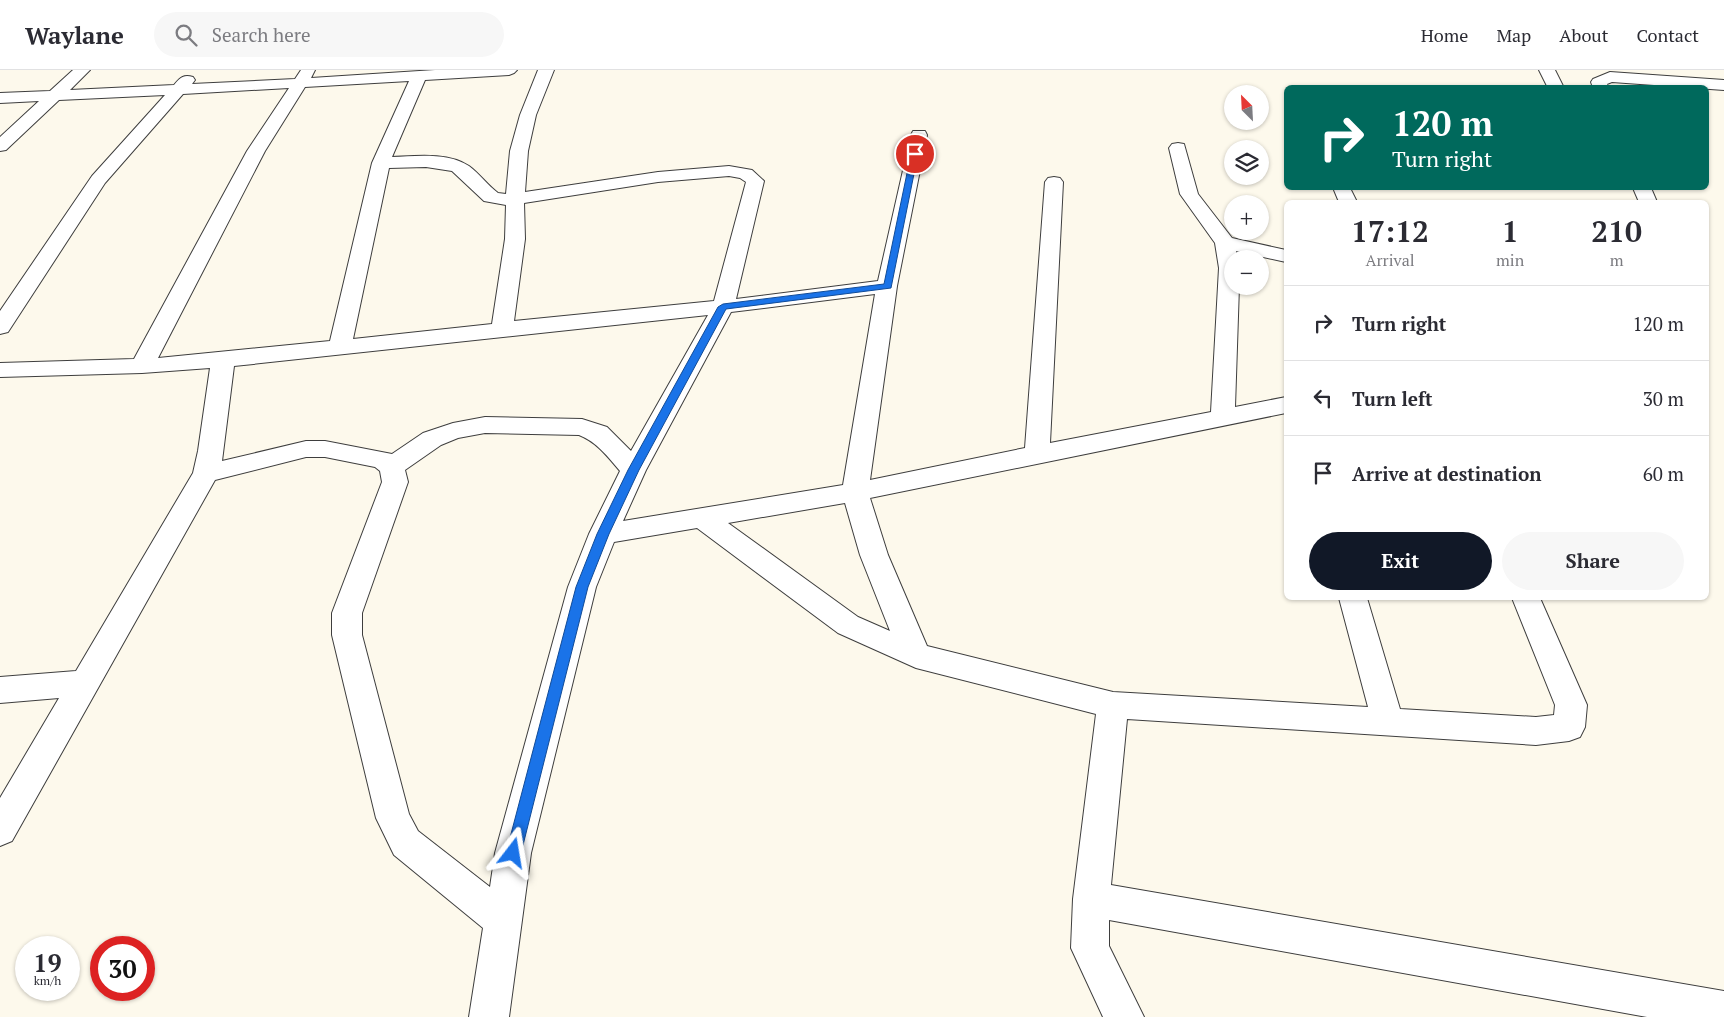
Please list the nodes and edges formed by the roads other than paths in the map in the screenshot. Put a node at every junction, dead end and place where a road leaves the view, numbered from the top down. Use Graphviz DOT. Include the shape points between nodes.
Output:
graph roads {
  1 [pos="82,70"];
  2 [pos="196,70"];
  3 [pos="509,70"];
  4 [pos="546,70"];
  5 [pos="1547,70"];
  6 [pos="448,72"];
  7 [pos="419,76"];
  8 [pos="305,77"];
  9 [pos="1554,85"];
  10 [pos="1600,85"];
  11 [pos="1724,85"];
  12 [pos="179,88"];
  13 [pos="55,96"];
  14 [pos="0,98"];
  15 [pos="919,134"];
  16 [pos="0,146"];
  17 [pos="1178,148"];
  18 [pos="381,163"];
  19 [pos="1054,182"];
  20 [pos="515,199"];
  21 [pos="1225,243"];
  22 [pos="1284,256"];
  23 [pos="888,286"];
  24 [pos="723,307"];
  25 [pos="0,327"];
  26 [pos="502,328"];
  27 [pos="340,347"];
  28 [pos="223,360"];
  29 [pos="142,366"];
  30 [pos="0,370"];
  31 [pos="1284,406"];
  32 [pos="1223,419"];
  33 [pos="1037,454"];
  34 [pos="392,467"];
  35 [pos="634,470"];
  36 [pos="206,473"];
  37 [pos="855,492"];
  38 [pos="702,518"];
  39 [pos="603,534"];
  40 [pos="1355,600"];
  41 [pos="1527,600"];
  42 [pos="916,656"];
  43 [pos="83,683"];
  44 [pos="0,690"];
  45 [pos="1114,705"];
  46 [pos="1388,722"];
  47 [pos="0,830"];
  48 [pos="1091,900"];
  49 [pos="504,920"];
  50 [pos="1724,1011"];
  51 [pos="489,1017"];
  52 [pos="1124,1017"];
  1 -- 13 [label="street"];
  2 -- 12 [label="street"];
  3 -- 6 [label="street"];
  4 -- 20 [label="street" via="528,115 519,151"];
  5 -- 9 [label="street"];
  6 -- 7 [label="street"];
  7 -- 8 [label="street"];
  7 -- 18 [label="street"];
  8 -- 12 [label="street"];
  8 -- 29 [label="street" via="256,151"];
  10 -- 11 [label="street" via="1599,82 1610,77"];
  12 -- 13 [label="street"];
  12 -- 25 [label="street" via="98,180"];
  13 -- 14 [label="street"];
  13 -- 16 [label="street"];
  15 -- 23 [label="street"];
  17 -- 21 [label="street" via="1190,194"];
  18 -- 20 [label="street" via="452,165 492,197"];
  18 -- 27 [label="street"];
  19 -- 33 [label="street"];
  20 -- 24 [label="street" via="658,177 729,171 746,174 755,181"];
  20 -- 26 [label="street" via="515,239"];
  21 -- 22 [label="street"];
  21 -- 32 [label="street" via="1229,268"];
  23 -- 24 [label="street"];
  23 -- 37 [label="street"];
  24 -- 26 [label="street"];
  24 -- 35 [label="street"];
  26 -- 27 [label="street"];
  27 -- 28 [label="street"];
  28 -- 29 [label="street"];
  28 -- 36 [label="street"];
  29 -- 30 [label="street"];
  31 -- 32 [label="street"];
  32 -- 33 [label="street"];
  33 -- 37 [label="street"];
  34 -- 35 [label="street" via="432,439 485,425 582,427 598,433"];
  34 -- 36 [label="street" via="383,460 306,448"];
  34 -- 49 [label="street" via="395,482 347,614 347,635 393,818 406,843"];
  35 -- 39 [label="street"];
  36 -- 43 [label="street"];
  37 -- 38 [label="street"];
  37 -- 42 [label="street" via="861,522 878,568"];
  38 -- 39 [label="street"];
  38 -- 42 [label="street" via="848,625"];
  39 -- 49 [label="street" via="582,587 516,843"];
  40 -- 46 [label="street"];
  41 -- 46 [label="street" via="1571,705 1568,727 1536,731"];
  42 -- 45 [label="street"];
  43 -- 44 [label="street"];
  43 -- 47 [label="street"];
  45 -- 46 [label="street"];
  45 -- 48 [label="street"];
  48 -- 50 [label="street"];
  48 -- 52 [label="street" via="1090,948"];
  49 -- 51 [label="street"];
}
